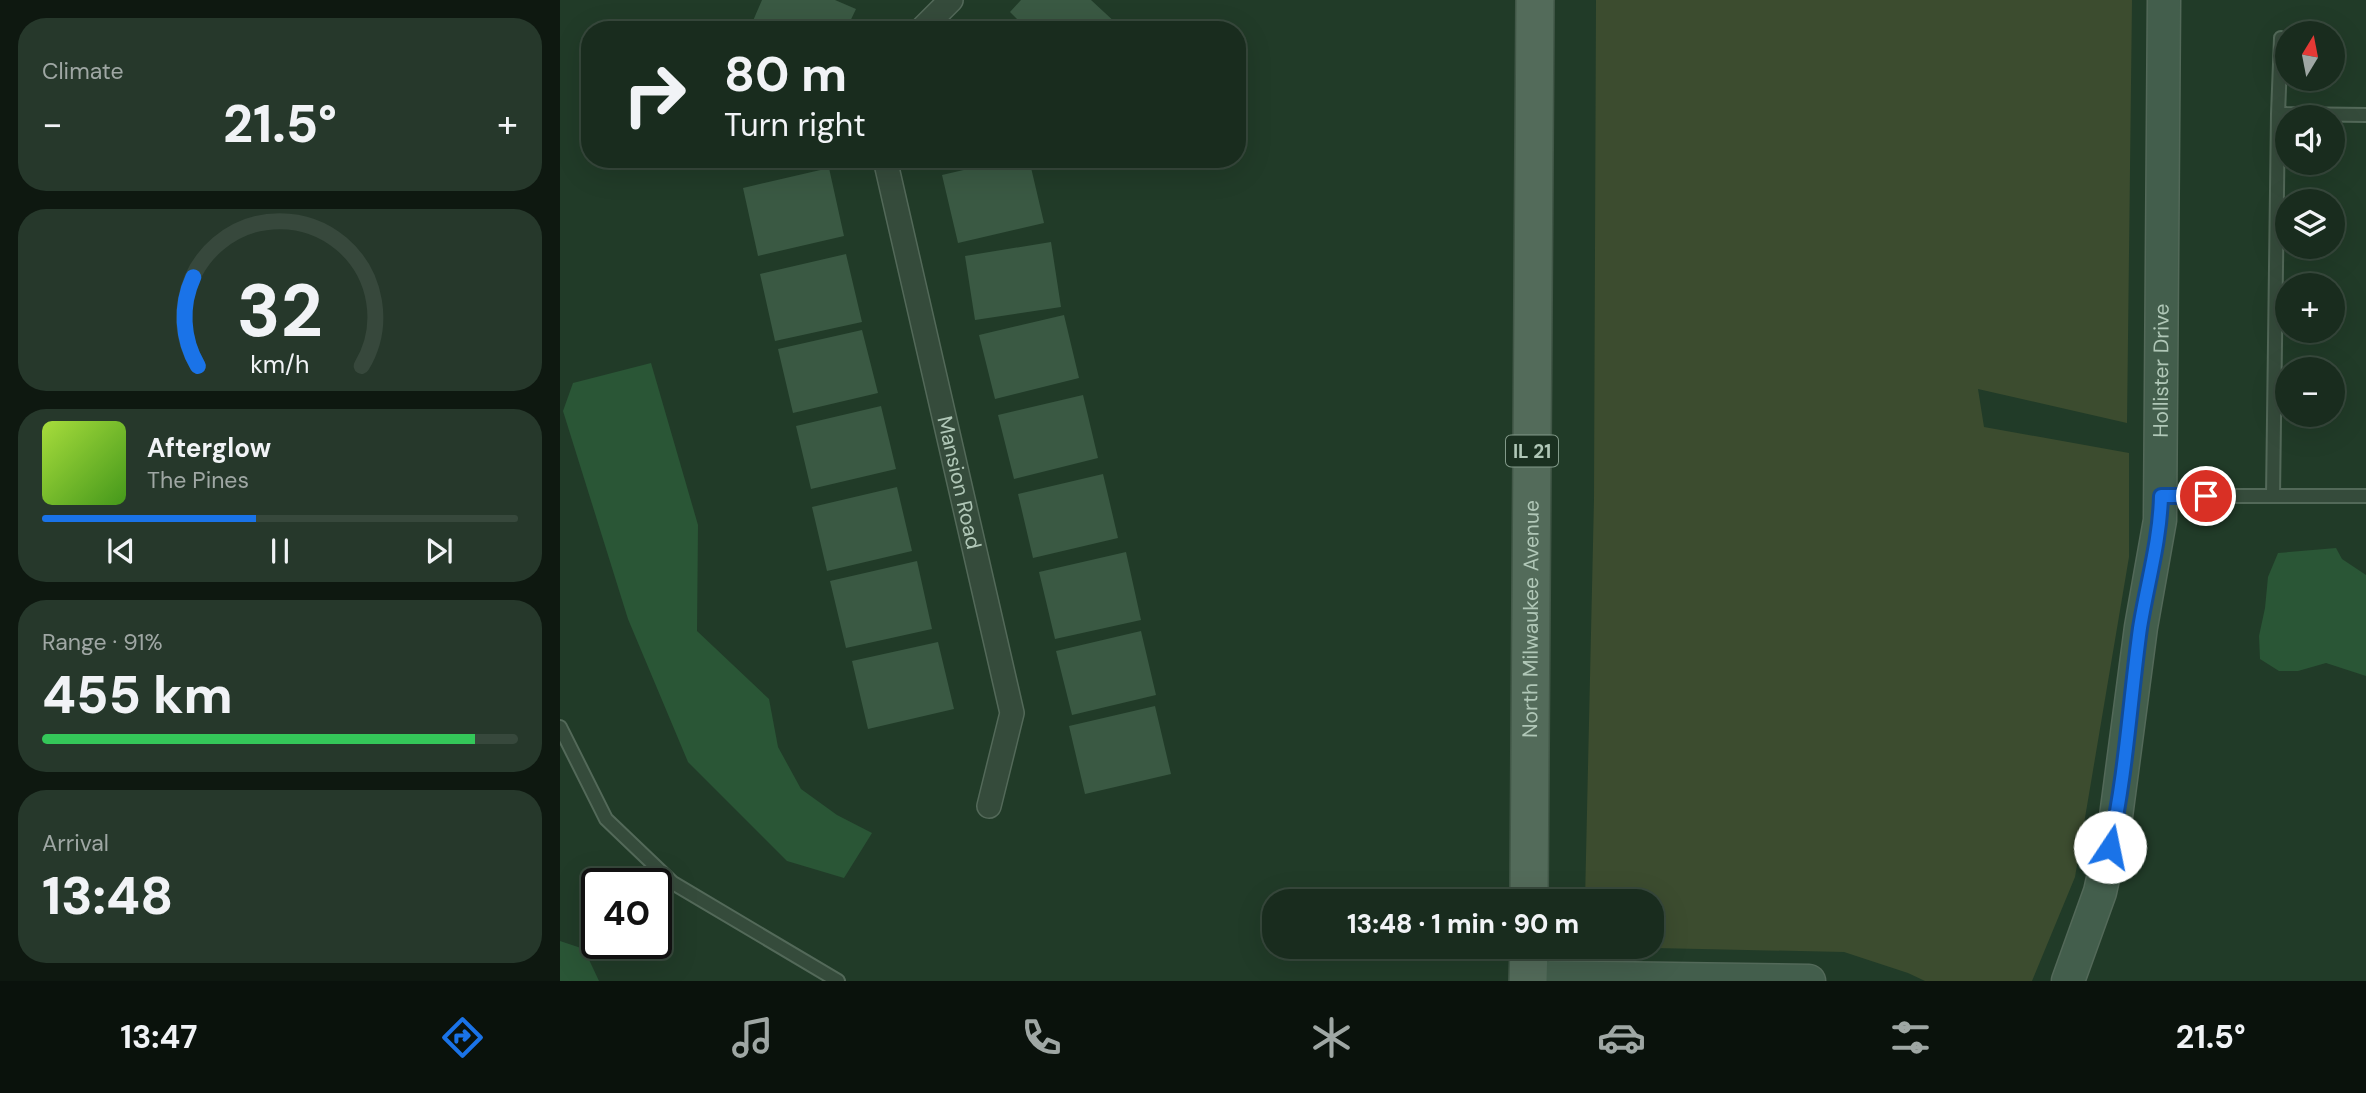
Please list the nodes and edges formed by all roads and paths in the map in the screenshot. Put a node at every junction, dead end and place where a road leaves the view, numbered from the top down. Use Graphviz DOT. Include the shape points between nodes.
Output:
graph roads {
  1 [pos="951,0"];
  2 [pos="1535,0"];
  3 [pos="2164,0"];
  4 [pos="931,21"];
  5 [pos="2345,115"];
  6 [pos="2366,115"];
  7 [pos="887,168"];
  8 [pos="2277,175"];
  9 [pos="2161,496"];
  10 [pos="2273,496"];
  11 [pos="2366,496"];
  12 [pos="560,727"];
  13 [pos="989,807"];
  14 [pos="1529,889"];
  15 [pos="1528,968"];
  16 [pos="838,981"];
  17 [pos="1810,981"];
  18 [pos="2068,981"];
  1 -- 4 [label="street"];
  2 -- 14 [label="main road, North Milwaukee Avenue / IL 21"];
  3 -- 9 [label="street, Hollister Drive"];
  5 -- 6 [label="lane"];
  7 -- 13 [label="street, Mansion Road" via="1012,713"];
  8 -- 10 [label="lane"];
  9 -- 10 [label="lane"];
  9 -- 18 [label="street, Hollister Drive" via="2115,824 2100,892"];
  10 -- 11 [label="lane"];
  12 -- 16 [label="lane" via="606,819 673,883"];
  15 -- 17 [label="street"];
}
